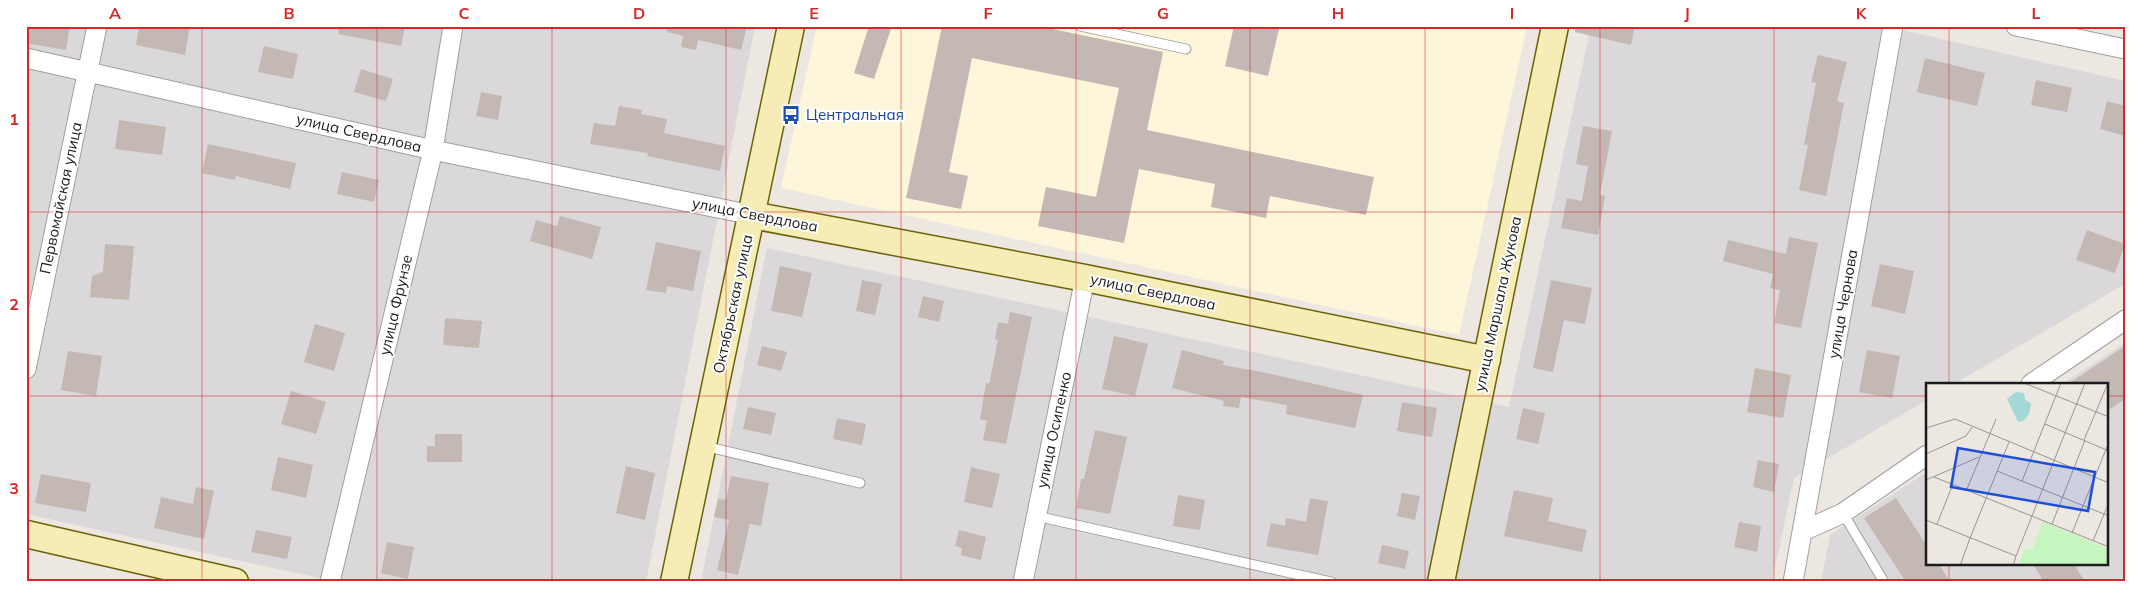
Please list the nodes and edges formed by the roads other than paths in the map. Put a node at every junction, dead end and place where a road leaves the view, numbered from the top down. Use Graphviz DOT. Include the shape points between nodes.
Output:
graph roads {
  1 [pos="96,26"];
  2 [pos="453,26"];
  3 [pos="791,26"];
  4 [pos="1080,26"];
  5 [pos="1555,26"];
  6 [pos="1893,26"];
  7 [pos="2016,26"];
  8 [pos="1186,49"];
  9 [pos="2125,49"];
  10 [pos="26,58"];
  11 [pos="87,72"];
  12 [pos="433,150"];
  13 [pos="752,215"];
  14 [pos="1085,278"];
  15 [pos="2125,320"];
  16 [pos="1487,360"];
  17 [pos="26,369"];
  18 [pos="2032,383"];
  19 [pos="703,446"];
  20 [pos="1926,456"];
  21 [pos="860,483"];
  22 [pos="1843,513"];
  23 [pos="1036,516"];
  24 [pos="1803,530"];
  25 [pos="26,534"];
  26 [pos="235,582"];
  27 [pos="330,582"];
  28 [pos="674,582"];
  29 [pos="1022,582"];
  30 [pos="1331,582"];
  31 [pos="1441,582"];
  32 [pos="1792,582"];
  33 [pos="1884,582"];
  1 -- 11 [label="street, Первомайская улица"];
  2 -- 12 [label="street, улица Фрунзе"];
  3 -- 13 [label="street, Октябрьская улица"];
  4 -- 8 [label="lane"];
  5 -- 16 [label="street, улица Маршала Жукова"];
  6 -- 24 [label="street, улица Чернова"];
  7 -- 9 [label="street"];
  10 -- 11 [label="street, улица Свердлова"];
  11 -- 12 [label="street, улица Свердлова"];
  11 -- 17 [label="street, Первомайская улица"];
  12 -- 13 [label="street, улица Свердлова"];
  12 -- 27 [label="street, улица Фрунзе"];
  13 -- 14 [label="street, улица Свердлова"];
  13 -- 19 [label="street, Октябрьская улица"];
  14 -- 16 [label="street, улица Свердлова"];
  14 -- 23 [label="street, улица Осипенко"];
  15 -- 18 [label="street"];
  16 -- 31 [label="street, улица Маршала Жукова"];
  19 -- 21 [label="lane"];
  19 -- 28 [label="street, Октябрьская улица"];
  20 -- 22 [label="street"];
  22 -- 24 [label="street"];
  22 -- 33 [label="lane"];
  23 -- 29 [label="street, улица Осипенко"];
  23 -- 30 [label="lane"];
  24 -- 32 [label="street, улица Чернова"];
  25 -- 26 [label="street"];
}
